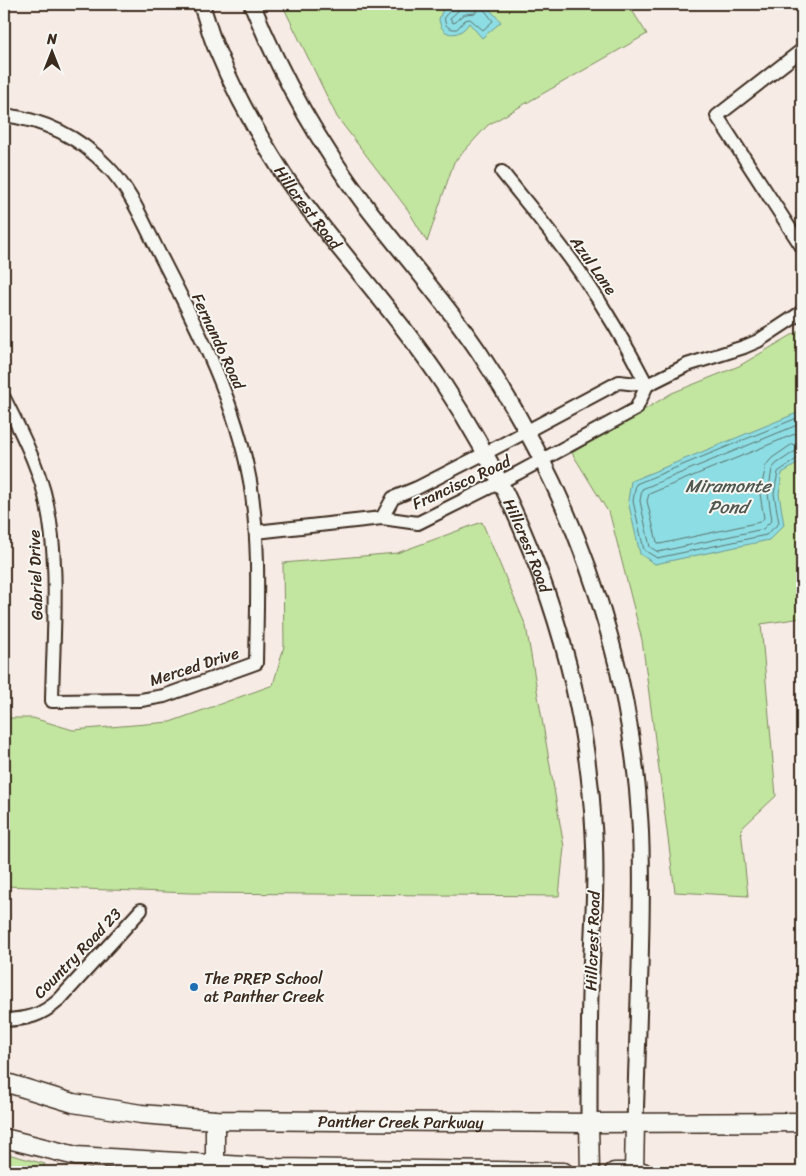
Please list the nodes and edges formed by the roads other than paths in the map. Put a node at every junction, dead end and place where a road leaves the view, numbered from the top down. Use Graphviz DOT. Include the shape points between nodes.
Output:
graph roads {
  1 [pos="201,4"];
  2 [pos="252,4"];
  3 [pos="802,50"];
  4 [pos="4,115"];
  5 [pos="502,172"];
  6 [pos="802,247"];
  7 [pos="802,312"];
  8 [pos="647,385"];
  9 [pos="4,398"];
  10 [pos="528,431"];
  11 [pos="486,453"];
  12 [pos="543,460"];
  13 [pos="501,482"];
  14 [pos="382,518"];
  15 [pos="256,532"];
  16 [pos="256,663"];
  17 [pos="52,701"];
  18 [pos="141,910"];
  19 [pos="4,1020"];
  20 [pos="4,1082"];
  21 [pos="215,1120"];
  22 [pos="635,1122"];
  23 [pos="802,1122"];
  24 [pos="589,1123"];
  25 [pos="4,1138"];
  26 [pos="215,1165"];
  27 [pos="564,1172"];
  28 [pos="590,1172"];
  29 [pos="614,1172"];
  30 [pos="634,1172"];
  31 [pos="643,1172"];
  1 -- 11 [label="street, Hillcrest Road" via="215,47 249,120 305,204 428,362"];
  2 -- 10 [label="street" via="289,85 327,150 365,205 476,348"];
  3 -- 6 [label="street" via="717,116"];
  4 -- 15 [label="street, Fernando Road" via="39,123 79,142 108,167 131,198 224,387 241,443"];
  5 -- 8 [label="street, Azul Lane" via="584,277"];
  7 -- 8 [label="street" via="751,344 687,365"];
  8 -- 10 [label="street, Francisco Road" via="619,382"];
  8 -- 12 [label="street, Francisco Road" via="636,409"];
  9 -- 17 [label="street, Gabriel Drive" via="30,450 49,519 54,577"];
  10 -- 11 [label="street, Francisco Road"];
  10 -- 12 [label="street"];
  11 -- 13 [label="street, Hillcrest Road"];
  11 -- 14 [label="street, Francisco Road" via="393,498"];
  12 -- 13 [label="street, Francisco Road"];
  12 -- 22 [label="street" via="571,521 597,593 617,668 632,744 642,859"];
  13 -- 14 [label="street, Francisco Road" via="418,523"];
  13 -- 24 [label="street, Hillcrest Road" via="553,609 573,682 586,757 595,871"];
  14 -- 15 [label="street"];
  15 -- 16 [label="street, Fernando Road"];
  16 -- 17 [label="street, Merced Drive" via="164,696 118,702"];
  18 -- 19 [label="street, Country Road 23" via="51,1007 30,1017"];
  20 -- 21 [label="main road, Panther Creek Parkway" via="73,1103 141,1114"];
  21 -- 24 [label="main road, Panther Creek Parkway"];
  21 -- 26 [label="main road"];
  22 -- 23 [label="main road, Panther Creek Parkway"];
  22 -- 24 [label="main road, Panther Creek Parkway"];
  22 -- 30 [label="main road"];
  24 -- 28 [label="main road, Hillcrest Road"];
  25 -- 26 [label="main road" via="76,1156"];
  26 -- 27 [label="main road"];
  29 -- 30 [label="main road"];
  30 -- 31 [label="main road"];
}
